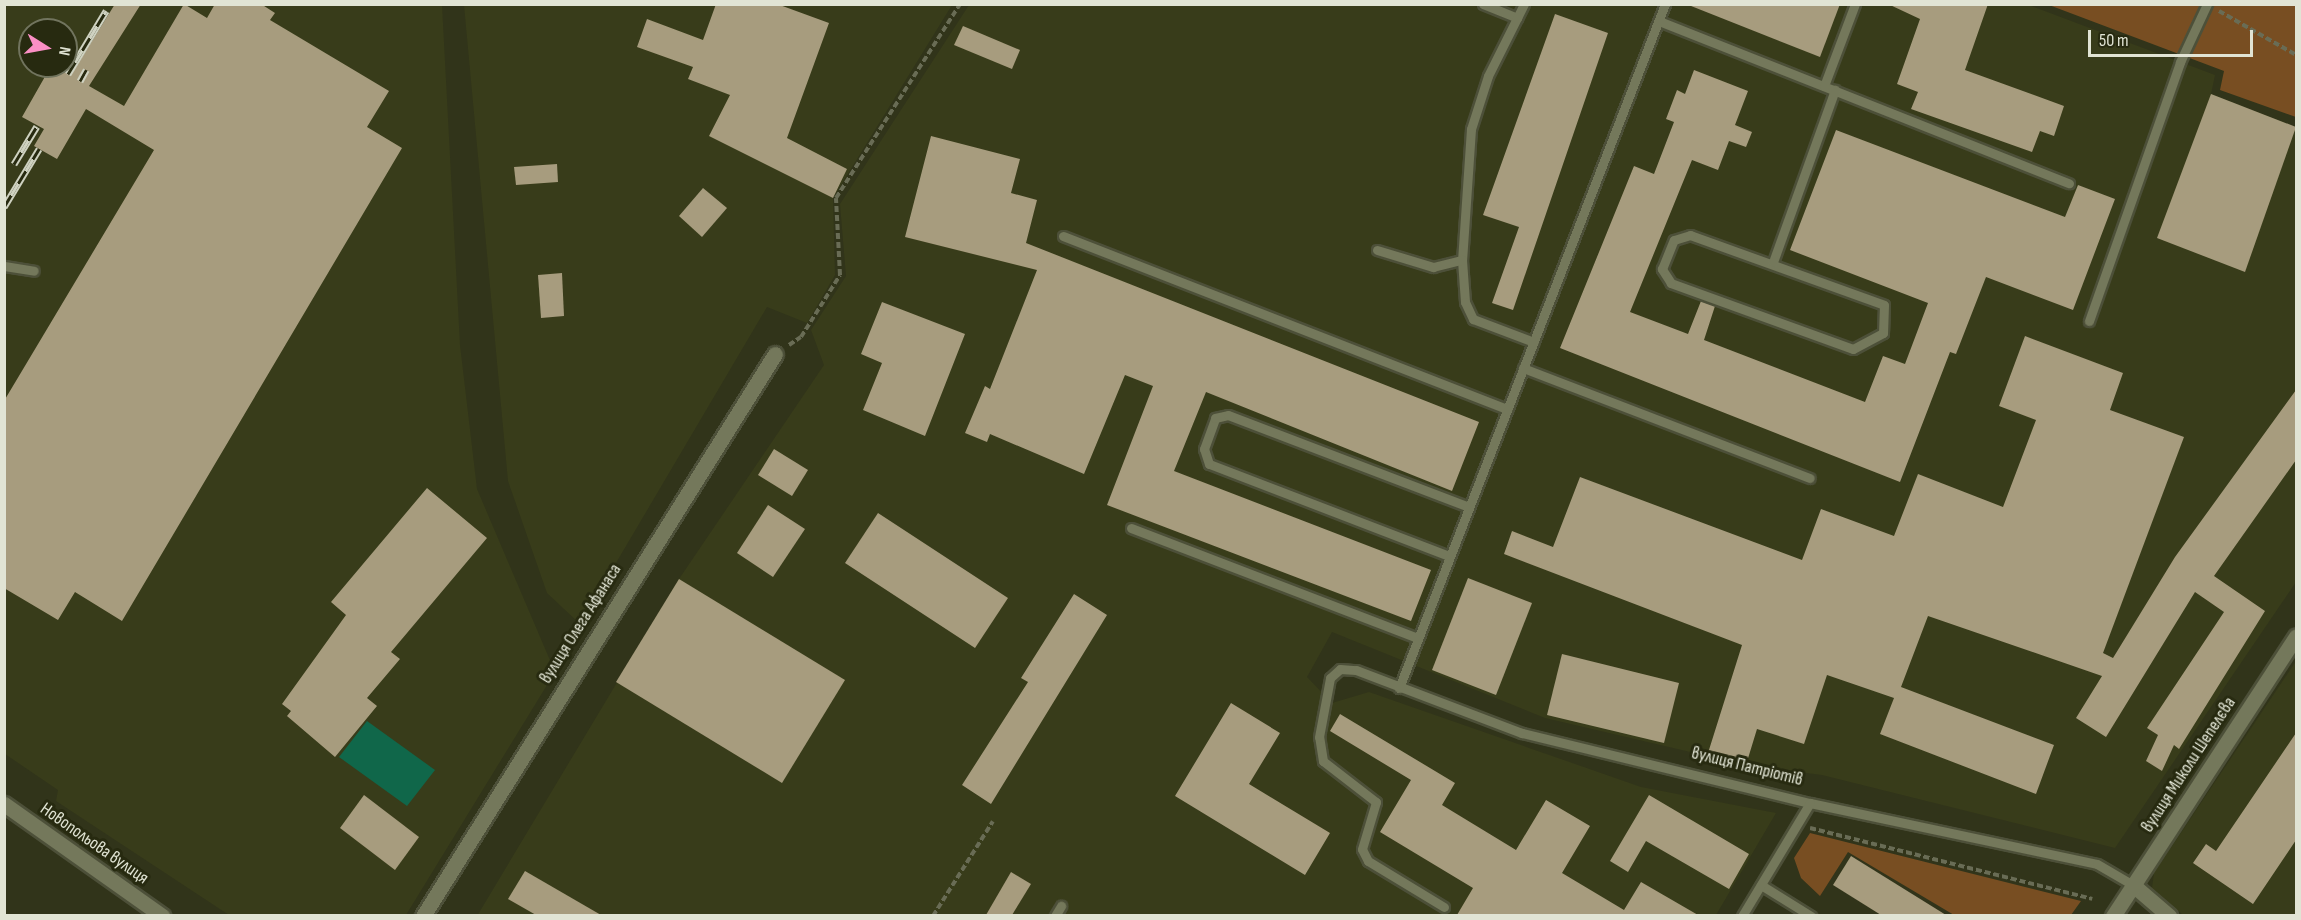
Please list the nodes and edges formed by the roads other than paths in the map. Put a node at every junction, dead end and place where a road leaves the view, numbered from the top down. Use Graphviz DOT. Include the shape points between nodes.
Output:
graph roads {
  1 [pos="1484,4"];
  2 [pos="1524,4"];
  3 [pos="1665,4"];
  4 [pos="1855,4"];
  5 [pos="2207,4"];
  6 [pos="1517,18"];
  7 [pos="1659,21"];
  8 [pos="1824,86"];
  9 [pos="1835,90"];
  10 [pos="2069,183"];
  11 [pos="1063,236"];
  12 [pos="1377,250"];
  13 [pos="1462,260"];
  14 [pos="1773,262"];
  15 [pos="4,266"];
  16 [pos="34,271"];
  17 [pos="2088,321"];
  18 [pos="1533,342"];
  19 [pos="775,354"];
  20 [pos="1523,368"];
  21 [pos="1507,409"];
  22 [pos="1810,478"];
  23 [pos="1469,507"];
  24 [pos="1131,528"];
  25 [pos="1449,556"];
  26 [pos="2296,636"];
  27 [pos="1418,638"];
  28 [pos="1399,687"];
  29 [pos="1810,803"];
  30 [pos="4,804"];
  31 [pos="1761,885"];
  32 [pos="2133,885"];
  33 [pos="1061,906"];
  34 [pos="1444,907"];
  35 [pos="162,915"];
  36 [pos="423,915"];
  37 [pos="1055,915"];
  38 [pos="1742,915"];
  39 [pos="1811,915"];
  40 [pos="2113,915"];
  41 [pos="2169,915"];
  1 -- 6 [label="lane"];
  2 -- 6 [label="lane"];
  3 -- 7 [label="lane"];
  4 -- 8 [label="lane"];
  5 -- 17 [label="lane" via="2180,62"];
  6 -- 13 [label="lane" via="1488,76 1471,129"];
  7 -- 8 [label="lane"];
  7 -- 18 [label="lane"];
  8 -- 9 [label="lane"];
  9 -- 10 [label="lane"];
  9 -- 14 [label="lane"];
  11 -- 21 [label="lane"];
  12 -- 13 [label="lane" via="1432,267"];
  13 -- 18 [label="lane" via="1465,302 1473,319"];
  14 -- 14 [label="lane" via="1884,305 1883,333 1853,349 1671,283 1662,269 1674,240 1690,235"];
  15 -- 16 [label="lane"];
  18 -- 20 [label="lane"];
  19 -- 36 [label="street, вулиця Олега Афанаса"];
  20 -- 21 [label="lane"];
  20 -- 22 [label="lane"];
  21 -- 23 [label="lane"];
  23 -- 25 [label="lane"];
  23 -- 25 [label="lane" via="1228,415 1215,418 1204,449 1209,464"];
  24 -- 27 [label="lane"];
  25 -- 27 [label="lane"];
  26 -- 32 [label="street, вулиця Миколи Шепелєва"];
  27 -- 28 [label="lane"];
  28 -- 29 [label="lane, вулиця Патріотів" via="1522,733"];
  28 -- 34 [label="lane, вулиця Патріотів" via="1340,669 1330,678 1319,737 1323,761 1376,802 1362,849 1368,861"];
  29 -- 31 [label="lane"];
  29 -- 32 [label="lane, вулиця Патріотів" via="2097,864"];
  30 -- 35 [label="street, Новопольова вулиця"];
  31 -- 38 [label="lane"];
  31 -- 39 [label="lane"];
  32 -- 40 [label="street, вулиця Миколи Шепелєва"];
  32 -- 41 [label="street, вулиця Патріотів"];
  33 -- 37 [label="lane"];
}
